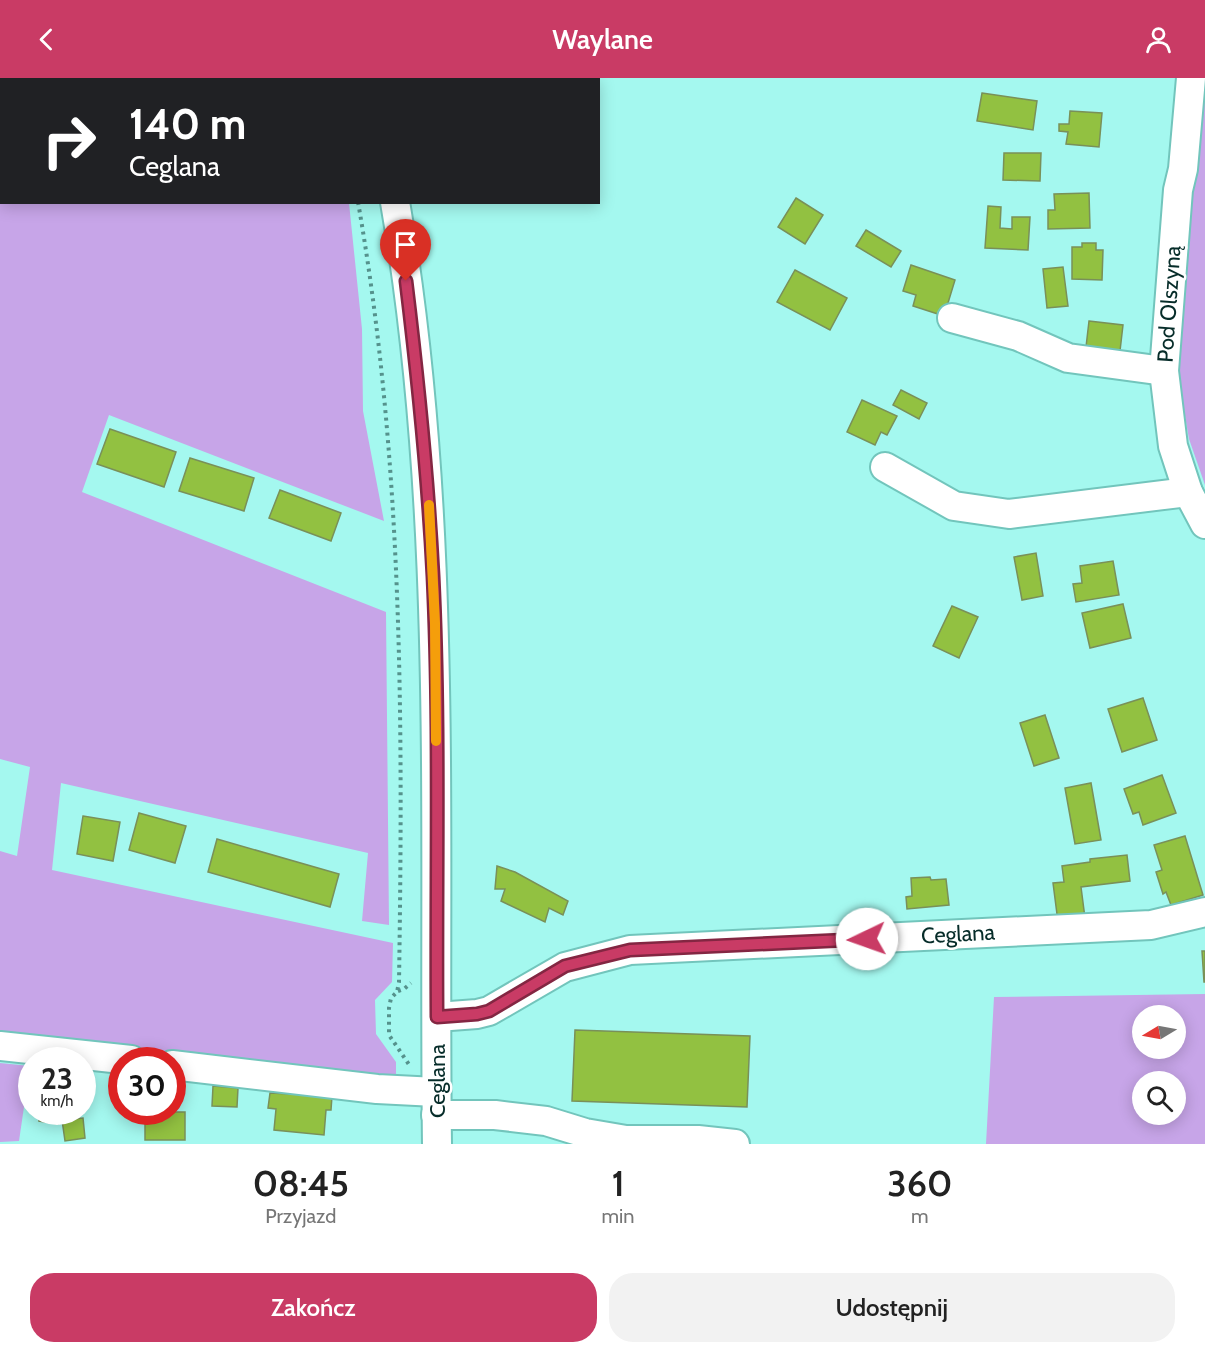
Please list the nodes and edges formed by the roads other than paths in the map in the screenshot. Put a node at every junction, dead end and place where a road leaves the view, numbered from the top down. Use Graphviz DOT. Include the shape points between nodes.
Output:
graph roads {
  1 [pos="1191,78"];
  2 [pos="395,204"];
  3 [pos="952,318"];
  4 [pos="1164,371"];
  5 [pos="885,467"];
  6 [pos="1188,492"];
  7 [pos="1205,524"];
  8 [pos="1205,912"];
  9 [pos="437,1017"];
  10 [pos="0,1046"];
  11 [pos="108,1058"];
  12 [pos="186,1067"];
  13 [pos="428,1099"];
  14 [pos="436,1144"];
  15 [pos="735,1144"];
  1 -- 4 [label="street, Pod Olszyną"];
  2 -- 9 [label="street, Ceglana" via="419,388 433,575"];
  3 -- 4 [label="street" via="1018,336 1068,358"];
  4 -- 6 [label="street, Pod Olszyną" via="1173,446"];
  5 -- 6 [label="street" via="954,506 1009,514"];
  6 -- 7 [label="street, Pod Olszyną"];
  8 -- 9 [label="street, Ceglana" via="1151,925 630,950 565,966 489,1011"];
  9 -- 13 [label="street, Ceglana"];
  10 -- 11 [label="street"];
  12 -- 13 [label="street"];
  13 -- 14 [label="street, Ceglana"];
  13 -- 15 [label="street" via="626,1140"];
}
